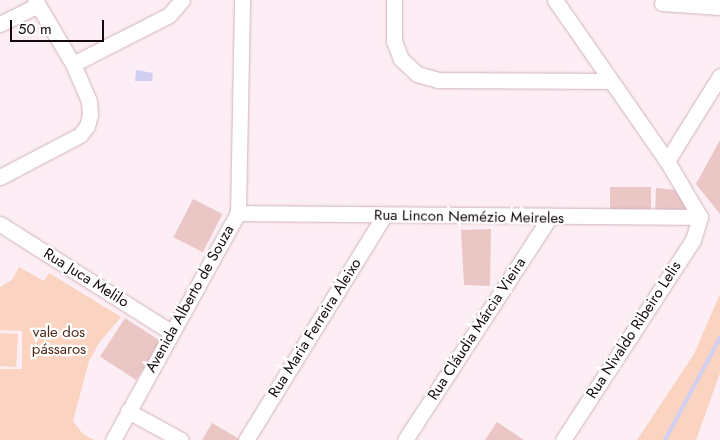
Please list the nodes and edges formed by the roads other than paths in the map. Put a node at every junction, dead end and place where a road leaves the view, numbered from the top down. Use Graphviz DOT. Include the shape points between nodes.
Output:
graph roads {
  1 [pos="182,0"];
  2 [pos="242,0"];
  3 [pos="394,0"];
  4 [pos="554,0"];
  5 [pos="36,2"];
  6 [pos="662,3"];
  7 [pos="720,7"];
  8 [pos="0,24"];
  9 [pos="73,64"];
  10 [pos="720,76"];
  11 [pos="608,81"];
  12 [pos="667,161"];
  13 [pos="0,178"];
  14 [pos="238,213"];
  15 [pos="384,216"];
  16 [pos="700,217"];
  17 [pos="549,218"];
  18 [pos="0,224"];
  19 [pos="171,332"];
  20 [pos="128,411"];
  21 [pos="113,440"];
  22 [pos="181,440"];
  23 [pos="246,440"];
  24 [pos="404,440"];
  25 [pos="563,440"];
  1 -- 9 [label="street" via="169,15"];
  2 -- 14 [label="street, Avenida Alberto de Souza"];
  3 -- 11 [label="street" via="394,41 401,59 417,74 438,80"];
  4 -- 11 [label="street"];
  5 -- 8 [label="street"];
  5 -- 9 [label="street"];
  6 -- 7 [label="street"];
  9 -- 13 [label="street" via="89,100 88,126 80,135"];
  10 -- 12 [label="street"];
  11 -- 12 [label="street"];
  12 -- 16 [label="street"];
  14 -- 15 [label="street, Rua Lincon Nemézio Meireles"];
  14 -- 19 [label="street, Avenida Alberto de Souza"];
  15 -- 17 [label="street, Rua Lincon Nemézio Meireles"];
  15 -- 23 [label="street, Rua Maria Ferreira Aleixo"];
  16 -- 17 [label="street, Rua Lincon Nemézio Meireles"];
  16 -- 25 [label="street, Rua Nivaldo Ribeiro Lelis" via="693,240"];
  17 -- 24 [label="street, Rua Cláudia Márcia Vieira"];
  18 -- 19 [label="street, Rua Juca Melilo"];
  19 -- 20 [label="street, Avenida Alberto de Souza"];
  20 -- 21 [label="street, Avenida Alberto de Souza"];
  20 -- 22 [label="street"];
}
